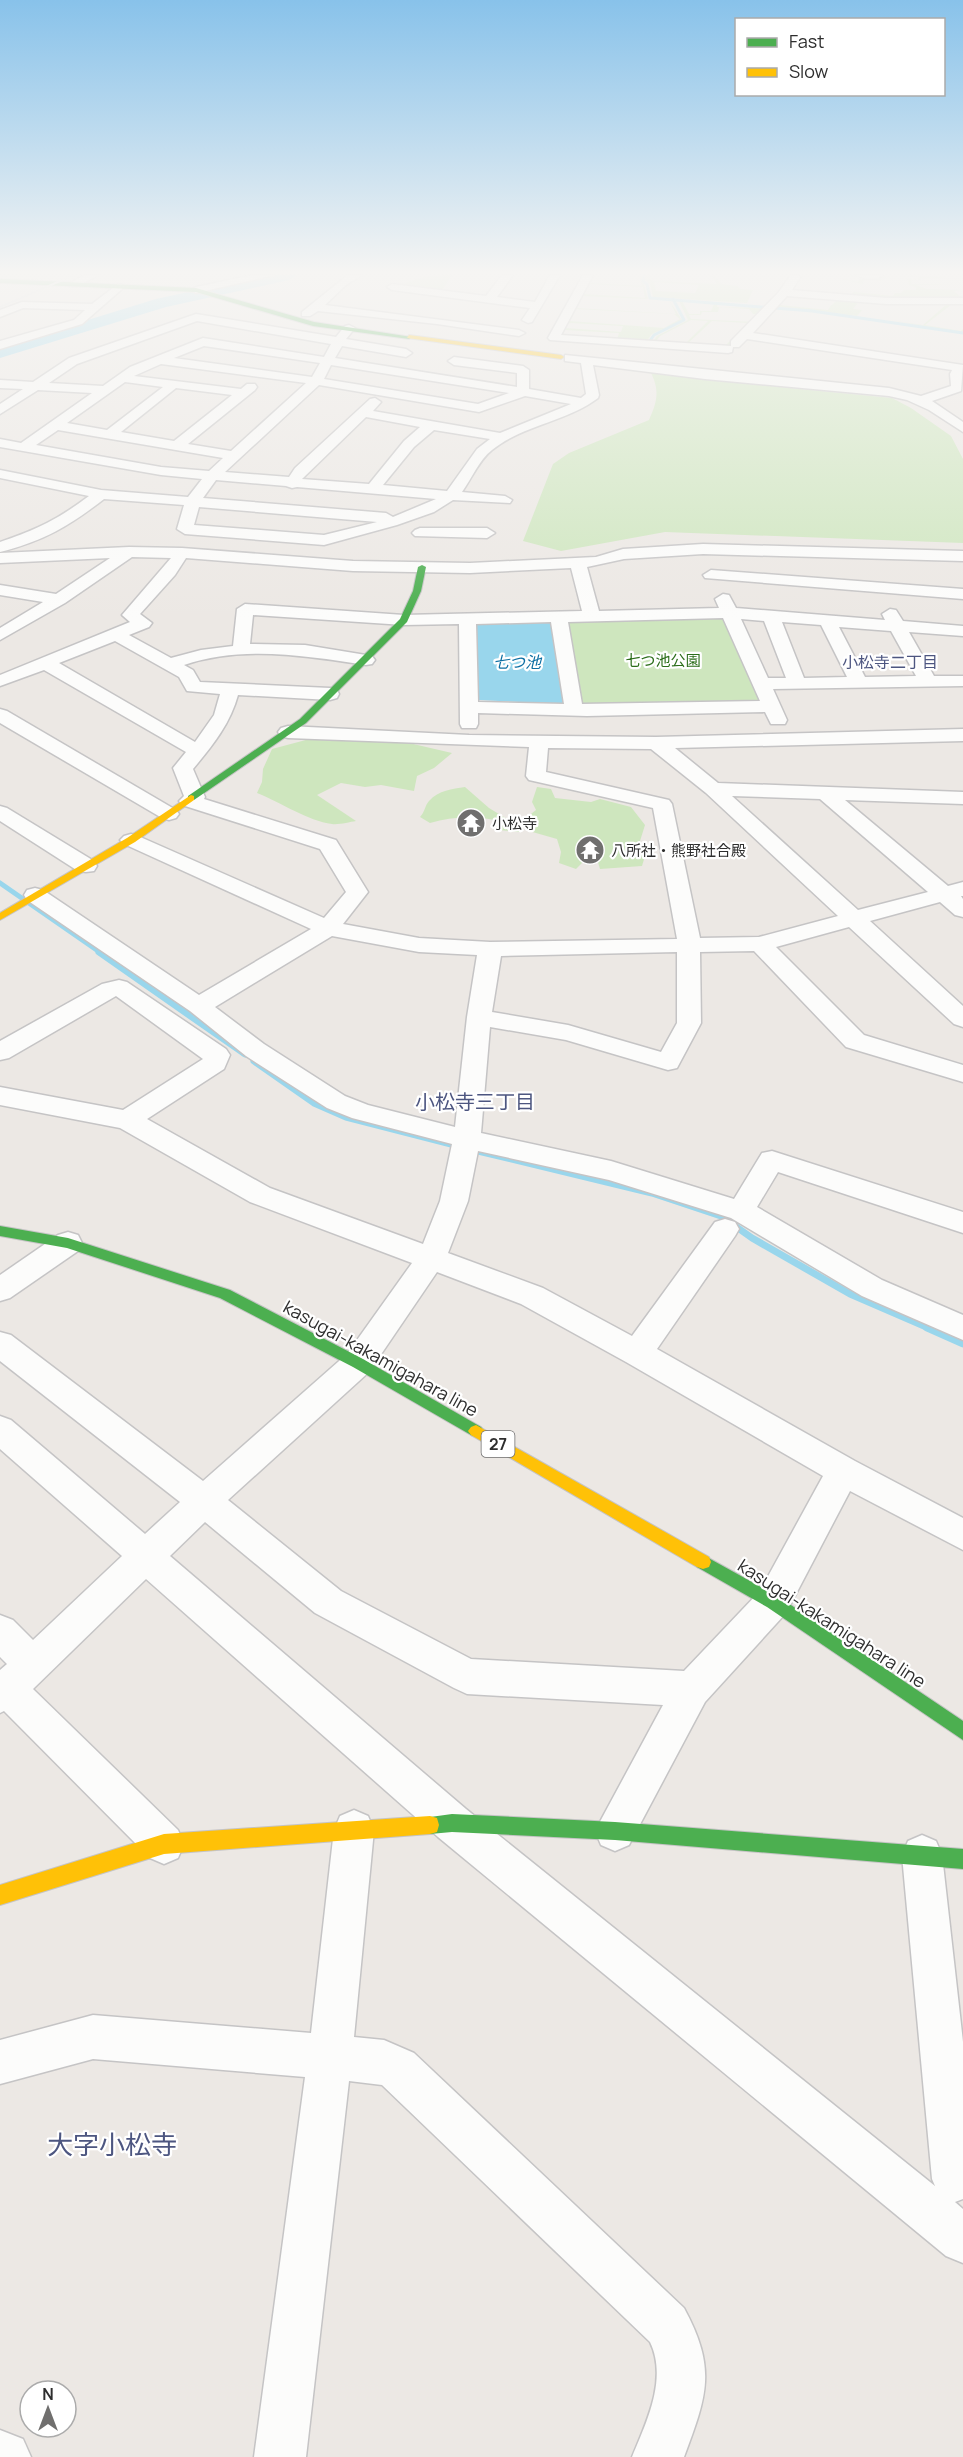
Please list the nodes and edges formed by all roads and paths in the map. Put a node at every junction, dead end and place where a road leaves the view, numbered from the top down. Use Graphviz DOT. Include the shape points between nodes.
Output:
graph roads {
  1 [pos="30,390"];
  2 [pos="99,390"];
  3 [pos="104,390"];
  4 [pos="167,390"];
  5 [pos="217,390"];
  6 [pos="247,390"];
  7 [pos="307,390"];
  8 [pos="367,390"];
  9 [pos="508,390"];
  10 [pos="592,390"];
  11 [pos="873,390"];
  12 [pos="952,390"];
  13 [pos="523,392"];
  14 [pos="243,393"];
  15 [pos="386,393"];
  16 [pos="921,401"];
  17 [pos="583,402"];
  18 [pos="0,410"];
  19 [pos="363,414"];
  20 [pos="432,424"];
  21 [pos="54,425"];
  22 [pos="963,428"];
  23 [pos="109,435"];
  24 [pos="504,438"];
  25 [pos="0,443"];
  26 [pos="24,447"];
  27 [pos="175,447"];
  28 [pos="236,456"];
  29 [pos="0,474"];
  30 [pos="211,477"];
  31 [pos="292,484"];
  32 [pos="372,490"];
  33 [pos="101,494"];
  34 [pos="451,496"];
  35 [pos="505,500"];
  36 [pos="193,501"];
  37 [pos="397,519"];
  38 [pos="420,533"];
  39 [pos="0,547"];
  40 [pos="703,549"];
  41 [pos="129,552"];
  42 [pos="862,552"];
  43 [pos="182,553"];
  44 [pos="359,554"];
  45 [pos="963,556"];
  46 [pos="0,558"];
  47 [pos="475,561"];
  48 [pos="578,564"];
  49 [pos="422,567"];
  50 [pos="711,575"];
  51 [pos="876,587"];
  52 [pos="0,590"];
  53 [pos="963,594"];
  54 [pos="59,600"];
  55 [pos="729,613"];
  56 [pos="559,616"];
  57 [pos="592,616"];
  58 [pos="771,616"];
  59 [pos="468,618"];
  60 [pos="404,620"];
  61 [pos="827,620"];
  62 [pos="897,626"];
  63 [pos="963,631"];
  64 [pos="2,633"];
  65 [pos="117,635"];
  66 [pos="241,651"];
  67 [pos="366,660"];
  68 [pos="45,663"];
  69 [pos="171,664"];
  70 [pos="0,681"];
  71 [pos="963,681"];
  72 [pos="929,682"];
  73 [pos="761,684"];
  74 [pos="797,684"];
  75 [pos="859,684"];
  76 [pos="230,690"];
  77 [pos="330,694"];
  78 [pos="772,706"];
  79 [pos="469,707"];
  80 [pos="574,710"];
  81 [pos="0,715"];
  82 [pos="288,732"];
  83 [pos="963,735"];
  84 [pos="787,739"];
  85 [pos="470,741"];
  86 [pos="539,741"];
  87 [pos="656,743"];
  88 [pos="196,750"];
  89 [pos="713,789"];
  90 [pos="826,794"];
  91 [pos="941,798"];
  92 [pos="963,798"];
  93 [pos="192,799"];
  94 [pos="0,812"];
  95 [pos="169,814"];
  96 [pos="963,815"];
  97 [pos="131,840"];
  98 [pos="86,866"];
  99 [pos="953,891"];
  100 [pos="35,895"];
  101 [pos="963,910"];
  102 [pos="0,917"];
  103 [pos="853,917"];
  104 [pos="328,928"];
  105 [pos="760,944"];
  106 [pos="686,945"];
  107 [pos="490,949"];
  108 [pos="199,1006"];
  109 [pos="478,1017"];
  110 [pos="963,1019"];
  111 [pos="0,1023"];
  112 [pos="23,1038"];
  113 [pos="0,1052"];
  114 [pos="963,1074"];
  115 [pos="0,1096"];
  116 [pos="128,1120"];
  117 [pos="467,1138"];
  118 [pos="733,1220"];
  119 [pos="963,1223"];
  120 [pos="0,1231"];
  121 [pos="68,1243"];
  122 [pos="431,1259"];
  123 [pos="0,1290"];
  124 [pos="963,1328"];
  125 [pos="0,1344"];
  126 [pos="637,1353"];
  127 [pos="357,1363"];
  128 [pos="0,1429"];
  129 [pos="843,1471"];
  130 [pos="204,1502"];
  131 [pos="963,1535"];
  132 [pos="148,1556"];
  133 [pos="773,1602"];
  134 [pos="0,1632"];
  135 [pos="14,1683"];
  136 [pos="692,1689"];
  137 [pos="963,1731"];
  138 [pos="452,1823"];
  139 [pos="354,1830"];
  140 [pos="615,1831"];
  141 [pos="164,1844"];
  142 [pos="943,1857"];
  143 [pos="0,1895"];
  144 [pos="330,2056"];
  145 [pos="0,2062"];
  146 [pos="955,2179"];
  147 [pos="963,2239"];
  148 [pos="0,2456"];
  149 [pos="5,2457"];
  150 [pos="280,2457"];
  151 [pos="658,2457"];
  1 -- 18 [label="street"];
  2 -- 3 [label="street"];
  3 -- 21 [label="street"];
  4 -- 23 [label="street"];
  5 -- 14 [label="street"];
  6 -- 14 [label="street"];
  7 -- 28 [label="street"];
  8 -- 15 [label="street"];
  9 -- 13 [label="street"];
  10 -- 17 [label="street" via="593,394"];
  11 -- 16 [label="street"];
  12 -- 16 [label="street"];
  13 -- 15 [label="street" via="479,408"];
  13 -- 17 [label="street"];
  14 -- 27 [label="street"];
  15 -- 19 [label="street"];
  16 -- 22 [label="street"];
  17 -- 24 [label="street"];
  19 -- 20 [label="street"];
  19 -- 31 [label="street" via="300,471"];
  20 -- 24 [label="street"];
  20 -- 32 [label="street" via="409,444"];
  21 -- 23 [label="street"];
  21 -- 26 [label="street"];
  23 -- 27 [label="street"];
  24 -- 34 [label="street" via="480,453"];
  25 -- 26 [label="street"];
  26 -- 30 [label="street"];
  27 -- 28 [label="street"];
  28 -- 30 [label="street"];
  29 -- 33 [label="street"];
  30 -- 31 [label="street"];
  30 -- 36 [label="street"];
  31 -- 32 [label="street"];
  32 -- 34 [label="street"];
  33 -- 36 [label="street"];
  33 -- 39 [label="street" via="66,521"];
  34 -- 35 [label="street"];
  34 -- 37 [label="street"];
  36 -- 37 [label="street"];
  36 -- 37 [label="street" via="185,529 324,540"];
  38 -- 47 [label="street" via="486,528 488,544"];
  40 -- 42 [label="street"];
  40 -- 48 [label="street" via="623,554"];
  40 -- 50 [label="street"];
  41 -- 43 [label="street"];
  41 -- 46 [label="street"];
  41 -- 54 [label="street"];
  42 -- 45 [label="street"];
  42 -- 51 [label="street"];
  43 -- 49 [label="street" via="353,566"];
  43 -- 65 [label="street" via="170,572 130,615 143,623"];
  44 -- 47 [label="street"];
  47 -- 48 [label="street"];
  47 -- 49 [label="street"];
  48 -- 57 [label="street"];
  49 -- 60 [label="street"];
  50 -- 51 [label="street"];
  50 -- 55 [label="street"];
  51 -- 53 [label="street"];
  51 -- 62 [label="street"];
  52 -- 54 [label="street"];
  54 -- 64 [label="street"];
  55 -- 57 [label="street"];
  55 -- 58 [label="street"];
  55 -- 73 [label="street"];
  56 -- 57 [label="street"];
  56 -- 59 [label="street"];
  56 -- 80 [label="street"];
  58 -- 61 [label="street"];
  58 -- 74 [label="street"];
  59 -- 60 [label="street"];
  59 -- 79 [label="street"];
  60 -- 66 [label="street" via="246,609"];
  60 -- 67 [label="street"];
  61 -- 62 [label="street"];
  61 -- 75 [label="street"];
  62 -- 63 [label="street"];
  62 -- 72 [label="street"];
  65 -- 68 [label="street"];
  65 -- 69 [label="street"];
  66 -- 67 [label="street" via="305,650"];
  66 -- 69 [label="street" via="190,656"];
  67 -- 77 [label="street"];
  68 -- 70 [label="street"];
  68 -- 88 [label="street"];
  69 -- 76 [label="street" via="188,674 192,687"];
  71 -- 72 [label="street"];
  72 -- 75 [label="street"];
  73 -- 74 [label="street"];
  73 -- 78 [label="street"];
  74 -- 75 [label="street"];
  76 -- 77 [label="street"];
  76 -- 88 [label="street" via="223,716"];
  77 -- 82 [label="street"];
  78 -- 80 [label="street"];
  78 -- 84 [label="street"];
  79 -- 80 [label="street"];
  79 -- 85 [label="street"];
  81 -- 95 [label="street"];
  82 -- 85 [label="street"];
  82 -- 93 [label="street"];
  83 -- 84 [label="street"];
  84 -- 87 [label="street"];
  85 -- 86 [label="street"];
  86 -- 87 [label="street"];
  86 -- 106 [label="street" via="536,776 662,804 688,931"];
  87 -- 89 [label="street"];
  88 -- 93 [label="street" via="183,768"];
  89 -- 90 [label="street"];
  89 -- 103 [label="street"];
  90 -- 91 [label="street"];
  90 -- 99 [label="street"];
  91 -- 92 [label="street"];
  91 -- 96 [label="street"];
  93 -- 95 [label="street"];
  93 -- 104 [label="street" via="328,845 357,892"];
  94 -- 98 [label="street"];
  95 -- 97 [label="street"];
  97 -- 98 [label="street"];
  97 -- 104 [label="street"];
  98 -- 100 [label="street"];
  99 -- 101 [label="street"];
  99 -- 103 [label="street"];
  100 -- 102 [label="street"];
  100 -- 108 [label="street"];
  103 -- 105 [label="street"];
  103 -- 110 [label="street"];
  104 -- 107 [label="street" via="397,942"];
  104 -- 108 [label="street"];
  105 -- 106 [label="street"];
  105 -- 114 [label="street" via="855,1041"];
  106 -- 107 [label="street"];
  106 -- 109 [label="street" via="689,1023 668,1062 568,1033"];
  107 -- 109 [label="street"];
  108 -- 117 [label="street" via="255,1050 336,1102 361,1112"];
  109 -- 117 [label="street"];
  111 -- 112 [label="street"];
  112 -- 113 [label="street"];
  112 -- 116 [label="street" via="119,987 217,1055 215,1063"];
  115 -- 116 [label="street"];
  116 -- 122 [label="street" via="260,1195"];
  117 -- 118 [label="street" via="611,1171"];
  117 -- 122 [label="street" via="454,1201"];
  118 -- 119 [label="street" via="772,1160"];
  118 -- 124 [label="street"];
  118 -- 126 [label="street"];
  120 -- 121 [label="street, kasugai-kakamigahara line / 27"];
  121 -- 123 [label="street"];
  121 -- 127 [label="street, kasugai-kakamigahara line / 27" via="225,1294"];
  122 -- 126 [label="street" via="532,1296"];
  122 -- 127 [label="street"];
  125 -- 130 [label="street"];
  126 -- 129 [label="street"];
  127 -- 130 [label="street"];
  127 -- 133 [label="street, kasugai-kakamigahara line / 27"];
  128 -- 132 [label="street"];
  129 -- 131 [label="street"];
  129 -- 133 [label="street"];
  130 -- 132 [label="street"];
  130 -- 136 [label="street" via="328,1602 467,1676"];
  132 -- 135 [label="street"];
  132 -- 138 [label="street"];
  133 -- 136 [label="street"];
  133 -- 137 [label="street, kasugai-kakamigahara line / 27"];
  134 -- 135 [label="street"];
  135 -- 141 [label="street"];
  136 -- 140 [label="street"];
  138 -- 139 [label="street"];
  138 -- 140 [label="street"];
  138 -- 147 [label="street"];
  139 -- 141 [label="street"];
  139 -- 144 [label="street"];
  140 -- 142 [label="street"];
  141 -- 143 [label="street"];
  142 -- 146 [label="street"];
  144 -- 145 [label="street" via="93,2037"];
  144 -- 150 [label="street"];
  144 -- 151 [label="street" via="384,2062 398,2069 667,2325 677,2340 682,2384"];
  148 -- 149 [label="street"];
}
